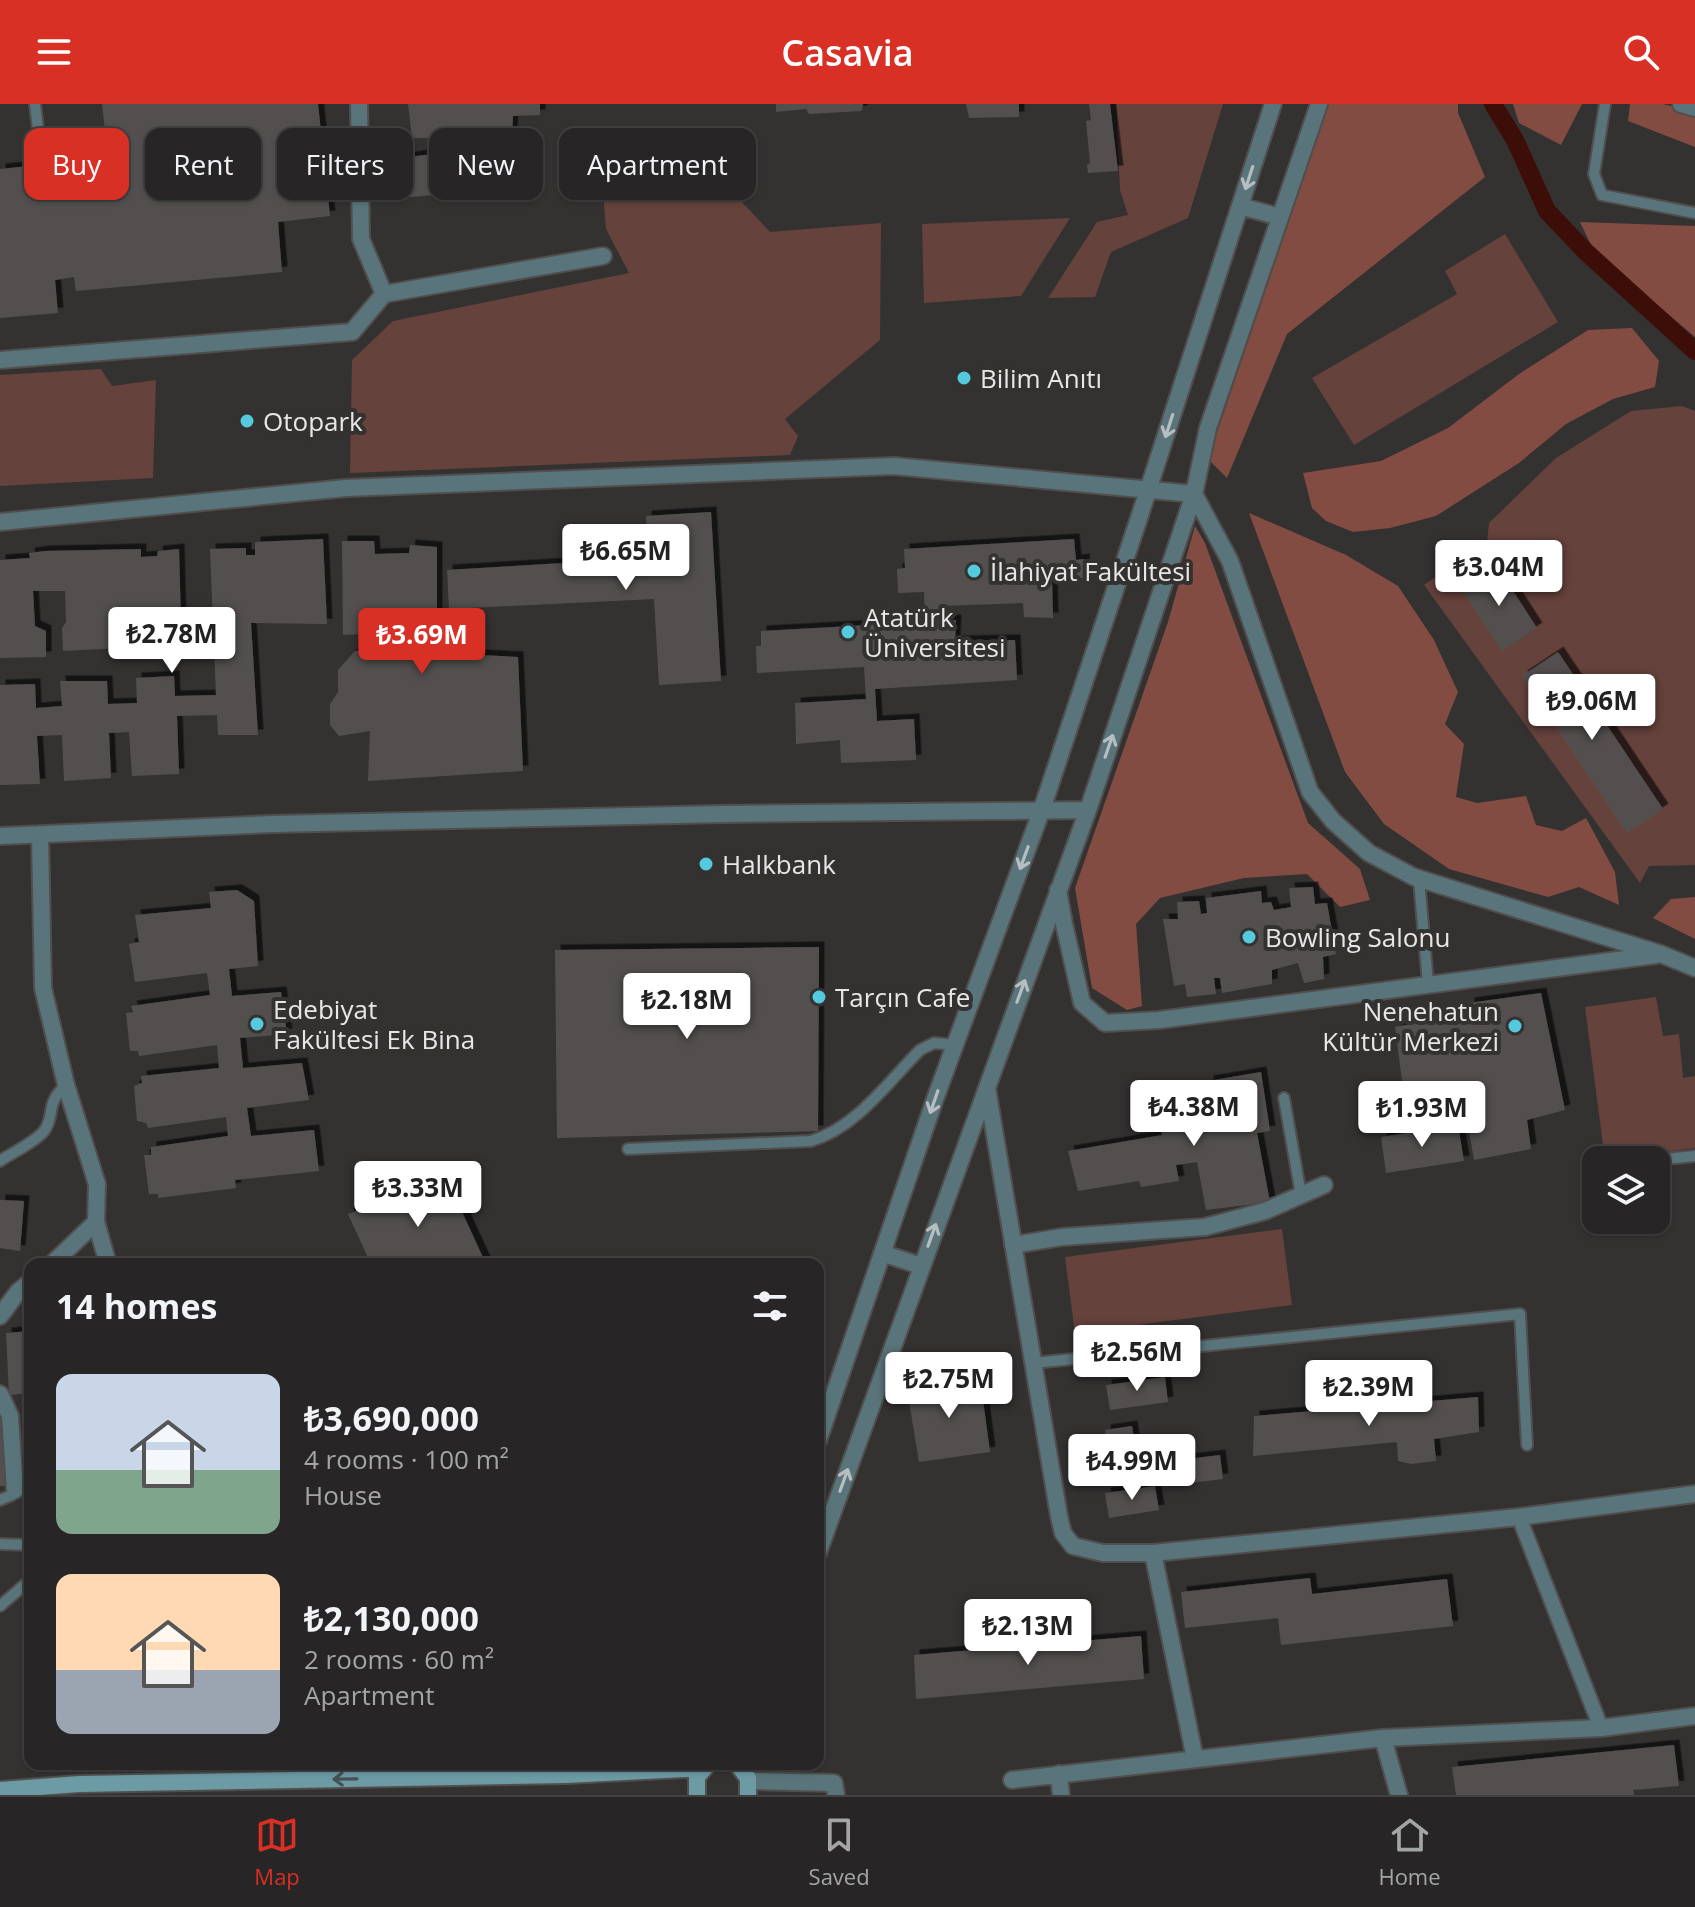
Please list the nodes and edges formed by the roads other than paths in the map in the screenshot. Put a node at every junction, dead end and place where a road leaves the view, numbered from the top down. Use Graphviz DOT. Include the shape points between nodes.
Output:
graph roads {
  1 [pos="35,104"];
  2 [pos="359,104"];
  3 [pos="1273,104"];
  4 [pos="1319,104"];
  5 [pos="1605,104"];
  6 [pos="1681,104"];
  7 [pos="1695,108"];
  8 [pos="38,128"];
  9 [pos="1240,206"];
  10 [pos="1695,213"];
  11 [pos="1280,217"];
  12 [pos="603,256"];
  13 [pos="384,294"];
  14 [pos="0,360"];
  15 [pos="1149,488"];
  16 [pos="1194,494"];
  17 [pos="0,522"];
  18 [pos="1088,810"];
  19 [pos="1041,812"];
  20 [pos="40,834"];
  21 [pos="0,836"];
  22 [pos="1419,879"];
  23 [pos="1058,888"];
  24 [pos="1661,954"];
  25 [pos="1695,968"];
  26 [pos="1428,984"];
  27 [pos="955,1045"];
  28 [pos="66,1085"];
  29 [pos="986,1086"];
  30 [pos="1284,1098"];
  31 [pos="628,1149"];
  32 [pos="1695,1156"];
  33 [pos="1670,1158"];
  34 [pos="0,1161"];
  35 [pos="1324,1185"];
  36 [pos="1301,1195"];
  37 [pos="96,1222"];
  38 [pos="1013,1245"];
  39 [pos="882,1253"];
  40 [pos="58,1258"];
  41 [pos="106,1258"];
  42 [pos="921,1266"];
  43 [pos="24,1287"];
  44 [pos="0,1316"];
  45 [pos="1033,1363"];
  46 [pos="0,1394"];
  47 [pos="824,1423"];
  48 [pos="1527,1445"];
  49 [pos="15,1490"];
  50 [pos="1695,1494"];
  51 [pos="0,1500"];
  52 [pos="1519,1517"];
  53 [pos="824,1526"];
  54 [pos="0,1544"];
  55 [pos="24,1545"];
  56 [pos="1153,1553"];
  57 [pos="24,1585"];
  58 [pos="0,1606"];
  59 [pos="1695,1716"];
  60 [pos="1601,1728"];
  61 [pos="1383,1738"];
  62 [pos="1195,1759"];
  63 [pos="644,1770"];
  64 [pos="703,1770"];
  65 [pos="744,1770"];
  66 [pos="1059,1774"];
  67 [pos="1012,1780"];
  68 [pos="0,1790"];
  69 [pos="750,1791"];
  70 [pos="697,1795"];
  71 [pos="836,1795"];
  72 [pos="1061,1795"];
  73 [pos="1399,1795"];
  1 -- 8 [label="lane"];
  2 -- 13 [label="street" via="361,239"];
  3 -- 9 [label="street, one-way"];
  4 -- 11 [label="street"];
  5 -- 10 [label="lane" via="1594,174 1602,195"];
  6 -- 7 [label="street"];
  9 -- 11 [label="street"];
  9 -- 15 [label="street, one-way"];
  11 -- 16 [label="street" via="1208,428"];
  12 -- 13 [label="street"];
  13 -- 14 [label="street" via="352,332"];
  15 -- 16 [label="street"];
  15 -- 17 [label="street" via="894,466 346,488"];
  15 -- 19 [label="street"];
  18 -- 16 [label="street, one-way"];
  16 -- 22 [label="street" via="1230,561 1310,792 1369,853"];
  18 -- 19 [label="street"];
  18 -- 23 [label="street"];
  19 -- 20 [label="street" via="593,817"];
  19 -- 27 [label="street, one-way"];
  20 -- 21 [label="street"];
  20 -- 28 [label="street" via="43,988"];
  22 -- 24 [label="street"];
  22 -- 26 [label="lane"];
  23 -- 26 [label="street" via="1082,1003 1105,1023"];
  29 -- 23 [label="street, one-way"];
  24 -- 25 [label="street"];
  24 -- 26 [label="street"];
  27 -- 31 [label="lane" via="934,1043 920,1050 846,1125 824,1138"];
  27 -- 39 [label="street, one-way"];
  28 -- 34 [label="lane" via="52,1100 41,1133"];
  28 -- 37 [label="street" via="97,1184"];
  29 -- 38 [label="street"];
  42 -- 29 [label="street, one-way"];
  30 -- 36 [label="lane"];
  32 -- 33 [label="lane"];
  35 -- 36 [label="street"];
  36 -- 38 [label="street" via="1205,1227"];
  37 -- 40 [label="street"];
  37 -- 41 [label="street"];
  38 -- 45 [label="street"];
  39 -- 42 [label="street"];
  39 -- 47 [label="street"];
  53 -- 42 [label="street, one-way"];
  43 -- 44 [label="street"];
  45 -- 48 [label="lane" via="1520,1314"];
  45 -- 56 [label="street" via="1063,1533 1073,1546 1103,1553"];
  46 -- 49 [label="street" via="10,1416"];
  49 -- 51 [label="lane"];
  50 -- 52 [label="street"];
  52 -- 56 [label="street"];
  52 -- 60 [label="street"];
  54 -- 55 [label="lane"];
  56 -- 62 [label="street"];
  57 -- 58 [label="lane"];
  59 -- 60 [label="street"];
  60 -- 61 [label="street"];
  61 -- 62 [label="street"];
  61 -- 73 [label="street"];
  62 -- 66 [label="street"];
  63 -- 68 [label="main road, one-way"];
  64 -- 70 [label="main road" via="696,1780"];
  65 -- 69 [label="main road"];
  66 -- 67 [label="street"];
  66 -- 72 [label="street"];
  69 -- 71 [label="street" via="834,1783"];
}
